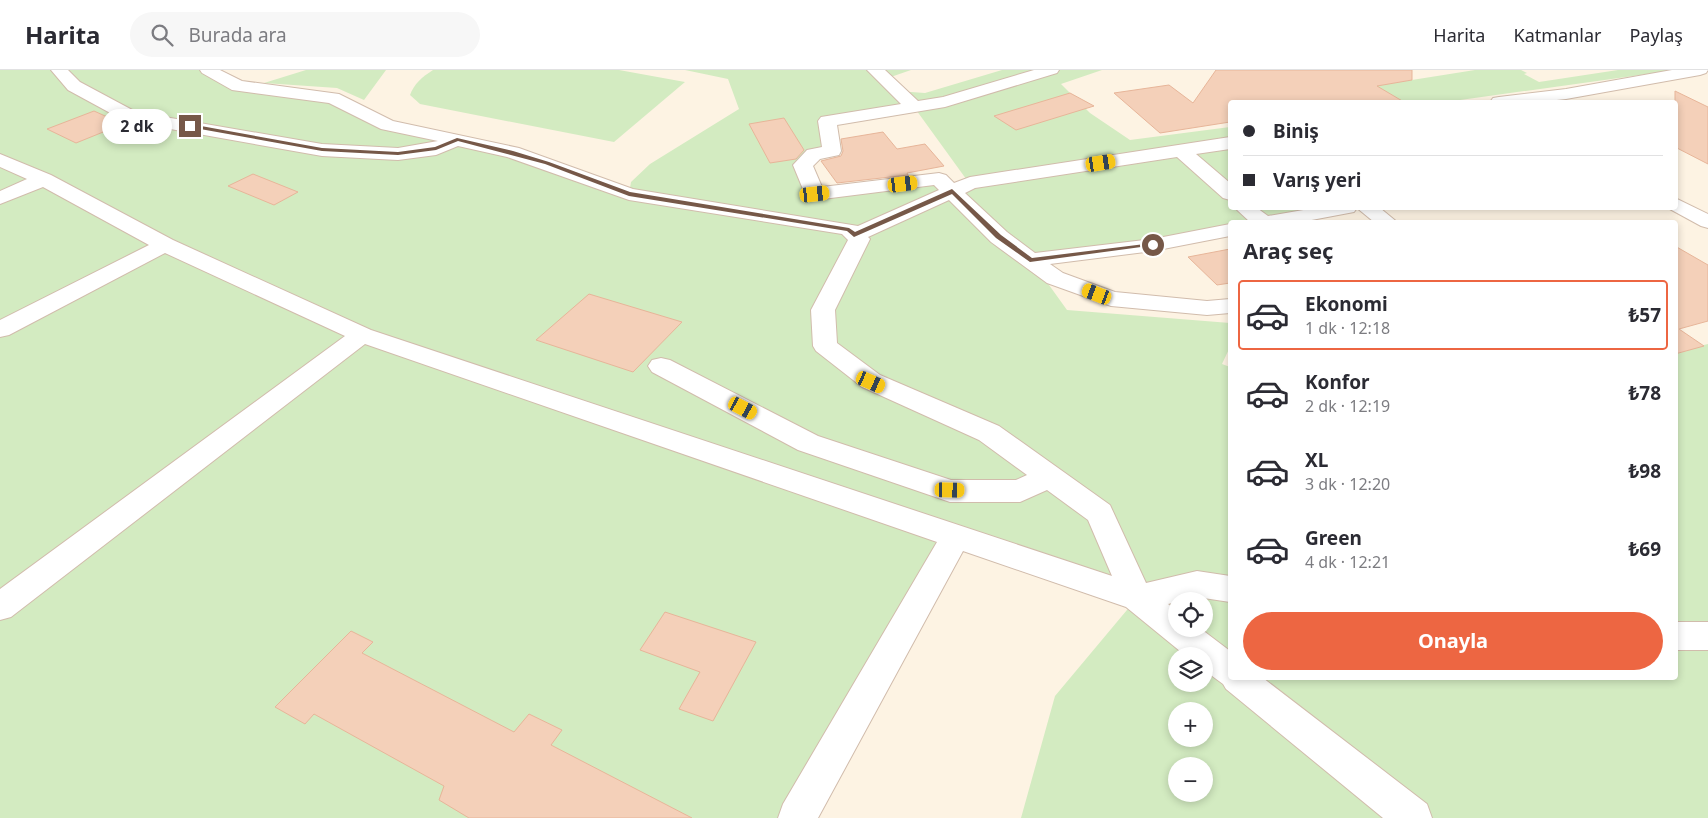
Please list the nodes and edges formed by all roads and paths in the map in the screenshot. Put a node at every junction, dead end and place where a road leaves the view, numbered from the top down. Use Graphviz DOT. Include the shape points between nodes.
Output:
graph roads {
  1 [pos="59,70"];
  2 [pos="208,70"];
  3 [pos="875,70"];
  4 [pos="1051,70"];
  5 [pos="1700,70"];
  6 [pos="1516,100"];
  7 [pos="914,107"];
  8 [pos="457,139"];
  9 [pos="1228,143"];
  10 [pos="1182,151"];
  11 [pos="0,160"];
  12 [pos="44,180"];
  13 [pos="952,191"];
  14 [pos="1228,192"];
  15 [pos="0,198"];
  16 [pos="1678,206"];
  17 [pos="1247,210"];
  18 [pos="1336,210"];
  19 [pos="1370,210"];
  20 [pos="1260,220"];
  21 [pos="1280,220"];
  22 [pos="1384,220"];
  23 [pos="1704,220"];
  24 [pos="1678,223"];
  25 [pos="1228,230"];
  26 [pos="854,235"];
  27 [pos="165,245"];
  28 [pos="1030,260"];
  29 [pos="1228,306"];
  30 [pos="0,330"];
  31 [pos="362,335"];
  32 [pos="661,366"];
  33 [pos="1050,476"];
  34 [pos="955,537"];
  35 [pos="1228,589"];
  36 [pos="1137,598"];
  37 [pos="0,607"];
  38 [pos="1678,636"];
  39 [pos="1708,636"];
  40 [pos="1228,669"];
  41 [pos="1240,680"];
  42 [pos="796,818"];
  43 [pos="1413,818"];
  1 -- 8 [label="lane" via="74,86 131,117 322,150 398,154 436,148"];
  2 -- 8 [label="lane" via="238,86 333,98 387,125"];
  3 -- 7 [label="lane"];
  4 -- 7 [label="lane" via="945,102"];
  5 -- 6 [label="lane"];
  7 -- 13 [label="lane" via="826,121 832,151 814,154 802,165 815,194 939,179"];
  8 -- 26 [label="lane" via="547,163 629,194 789,218 849,230"];
  9 -- 10 [label="lane"];
  10 -- 13 [label="lane" via="970,183"];
  10 -- 14 [label="lane"];
  11 -- 12 [label="lane"];
  12 -- 15 [label="lane"];
  12 -- 27 [label="lane"];
  13 -- 26 [label="lane"];
  13 -- 28 [label="lane" via="999,237"];
  16 -- 23 [label="lane"];
  17 -- 20 [label="lane"];
  18 -- 21 [label="lane"];
  19 -- 22 [label="lane"];
  23 -- 24 [label="lane"];
  25 -- 28 [label="lane" via="1153,245"];
  26 -- 33 [label="lane" via="859,240 823,310 825,346 871,382 988,433"];
  27 -- 30 [label="lane"];
  27 -- 31 [label="lane"];
  28 -- 29 [label="lane" via="1054,278 1111,299 1207,308"];
  31 -- 34 [label="lane"];
  31 -- 37 [label="lane"];
  32 -- 33 [label="lane" via="808,443 950,490 1020,491"];
  33 -- 36 [label="lane" via="1100,513"];
  34 -- 36 [label="lane"];
  34 -- 42 [label="lane"];
  35 -- 36 [label="lane" via="1197,584"];
  36 -- 40 [label="lane"];
  38 -- 39 [label="lane"];
  41 -- 43 [label="lane"];
}
